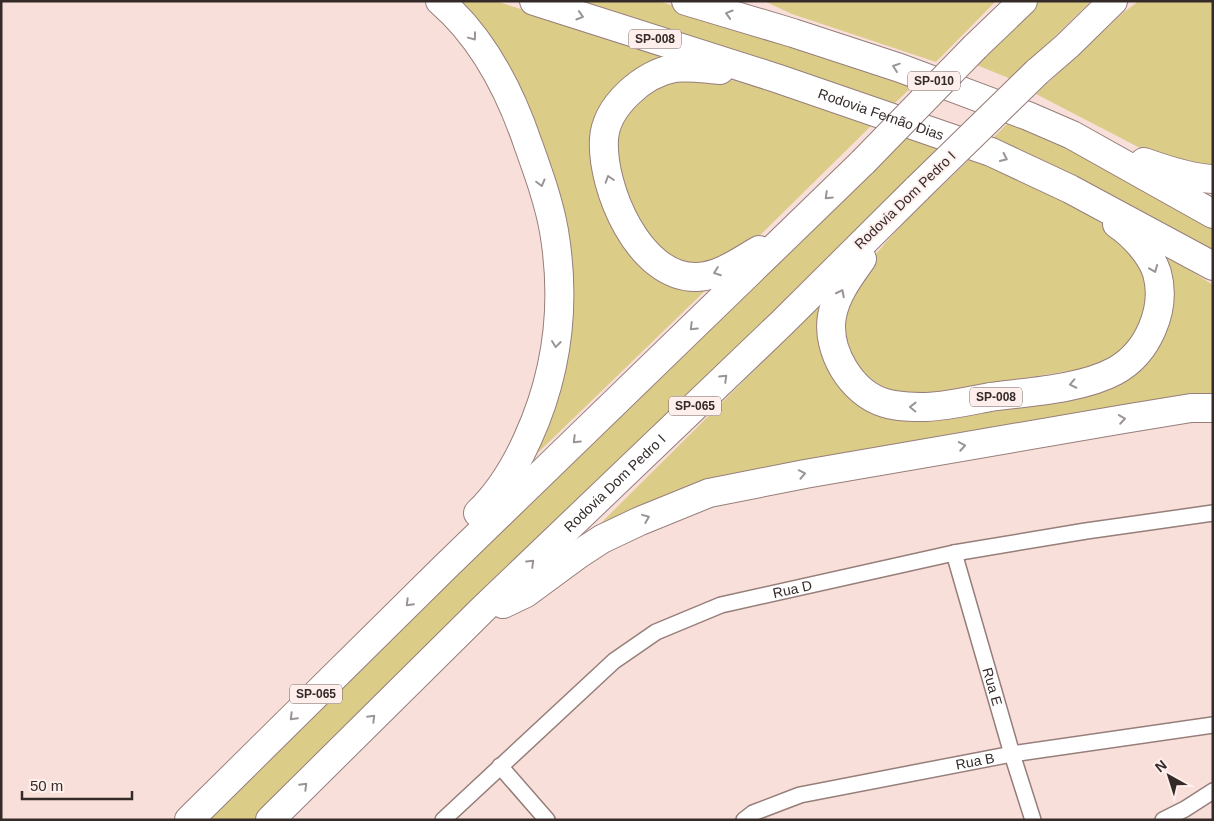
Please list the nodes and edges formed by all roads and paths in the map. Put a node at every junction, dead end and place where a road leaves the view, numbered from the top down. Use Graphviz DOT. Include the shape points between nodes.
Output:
graph roads {
  1 [pos="440,1"];
  2 [pos="534,1"];
  3 [pos="686,1"];
  4 [pos="750,1"];
  5 [pos="1016,1"];
  6 [pos="1023,1"];
  7 [pos="1113,1"];
  8 [pos="1126,1"];
  9 [pos="793,33"];
  10 [pos="984,38"];
  11 [pos="1067,46"];
  12 [pos="776,78"];
  13 [pos="1072,135"];
  14 [pos="1213,179"];
  15 [pos="1070,189"];
  16 [pos="911,194"];
  17 [pos="1213,214"];
  18 [pos="791,233"];
  19 [pos="1213,266"];
  20 [pos="1213,408"];
  21 [pos="1213,513"];
  22 [pos="954,553"];
  23 [pos="443,569"];
  24 [pos="483,609"];
  25 [pos="1213,725"];
  26 [pos="1012,754"];
  27 [pos="500,766"];
  28 [pos="1213,791"];
  29 [pos="189,820"];
  30 [pos="270,820"];
  31 [pos="443,820"];
  32 [pos="547,820"];
  33 [pos="744,820"];
  34 [pos="1033,820"];
  35 [pos="1162,820"];
  1 -- 23 [label="highway, one-way" via="454,13 489,57 522,125 554,230 560,308 557,347 548,384 521,454 502,485 453,544"];
  2 -- 12 [label="highway, Rodovia Fernão Dias / SP-008, one-way"];
  9 -- 3 [label="highway, SP-010, one-way"];
  4 -- 9 [label="highway"];
  5 -- 10 [label="highway"];
  6 -- 10 [label="highway, SP-065"];
  7 -- 11 [label="highway, Rodovia Dom Pedro I / SP-008"];
  8 -- 11 [label="highway"];
  13 -- 9 [label="highway, SP-010, one-way" via="900,68"];
  10 -- 18 [label="highway, SP-065, one-way, bridge"];
  11 -- 16 [label="highway, Rodovia Dom Pedro I / SP-008, bridge"];
  12 -- 15 [label="highway, Rodovia Fernão Dias / SP-008, one-way" via="991,152"];
  18 -- 12 [label="highway, one-way" via="718,273 696,277 678,274 660,265 630,231 605,166 604,137 613,112 630,91 652,75 675,68 726,70"];
  13 -- 14 [label="highway" via="1168,170"];
  13 -- 17 [label="highway, SP-010"];
  15 -- 16 [label="highway, SP-008, one-way" via="1122,228 1147,254 1157,273 1159,295 1156,319 1149,338 1117,370 1098,378 1054,388 927,407 883,402 863,390 847,374 832,336 832,316 839,294"];
  15 -- 19 [label="highway, Rodovia Fernão Dias"];
  24 -- 16 [label="highway, Rodovia Dom Pedro I / SP-065, one-way" via="782,323"];
  18 -- 23 [label="highway, SP-065, one-way"];
  24 -- 20 [label="highway, one-way" via="504,604 526,593 602,539 710,493 1124,419 1190,408"];
  21 -- 22 [label="street, Rua D"];
  22 -- 26 [label="street, Rua E"];
  22 -- 27 [label="street, Rua D" via="721,605 656,632 614,661"];
  23 -- 29 [label="highway, SP-065, one-way"];
  30 -- 24 [label="highway, Rodovia Dom Pedro I / SP-065, one-way"];
  25 -- 26 [label="street, Rua B"];
  26 -- 33 [label="street, Rua B" via="800,795"];
  26 -- 34 [label="street, Rua E"];
  27 -- 31 [label="street, Rua D"];
  27 -- 32 [label="street"];
  28 -- 35 [label="street"];
}
